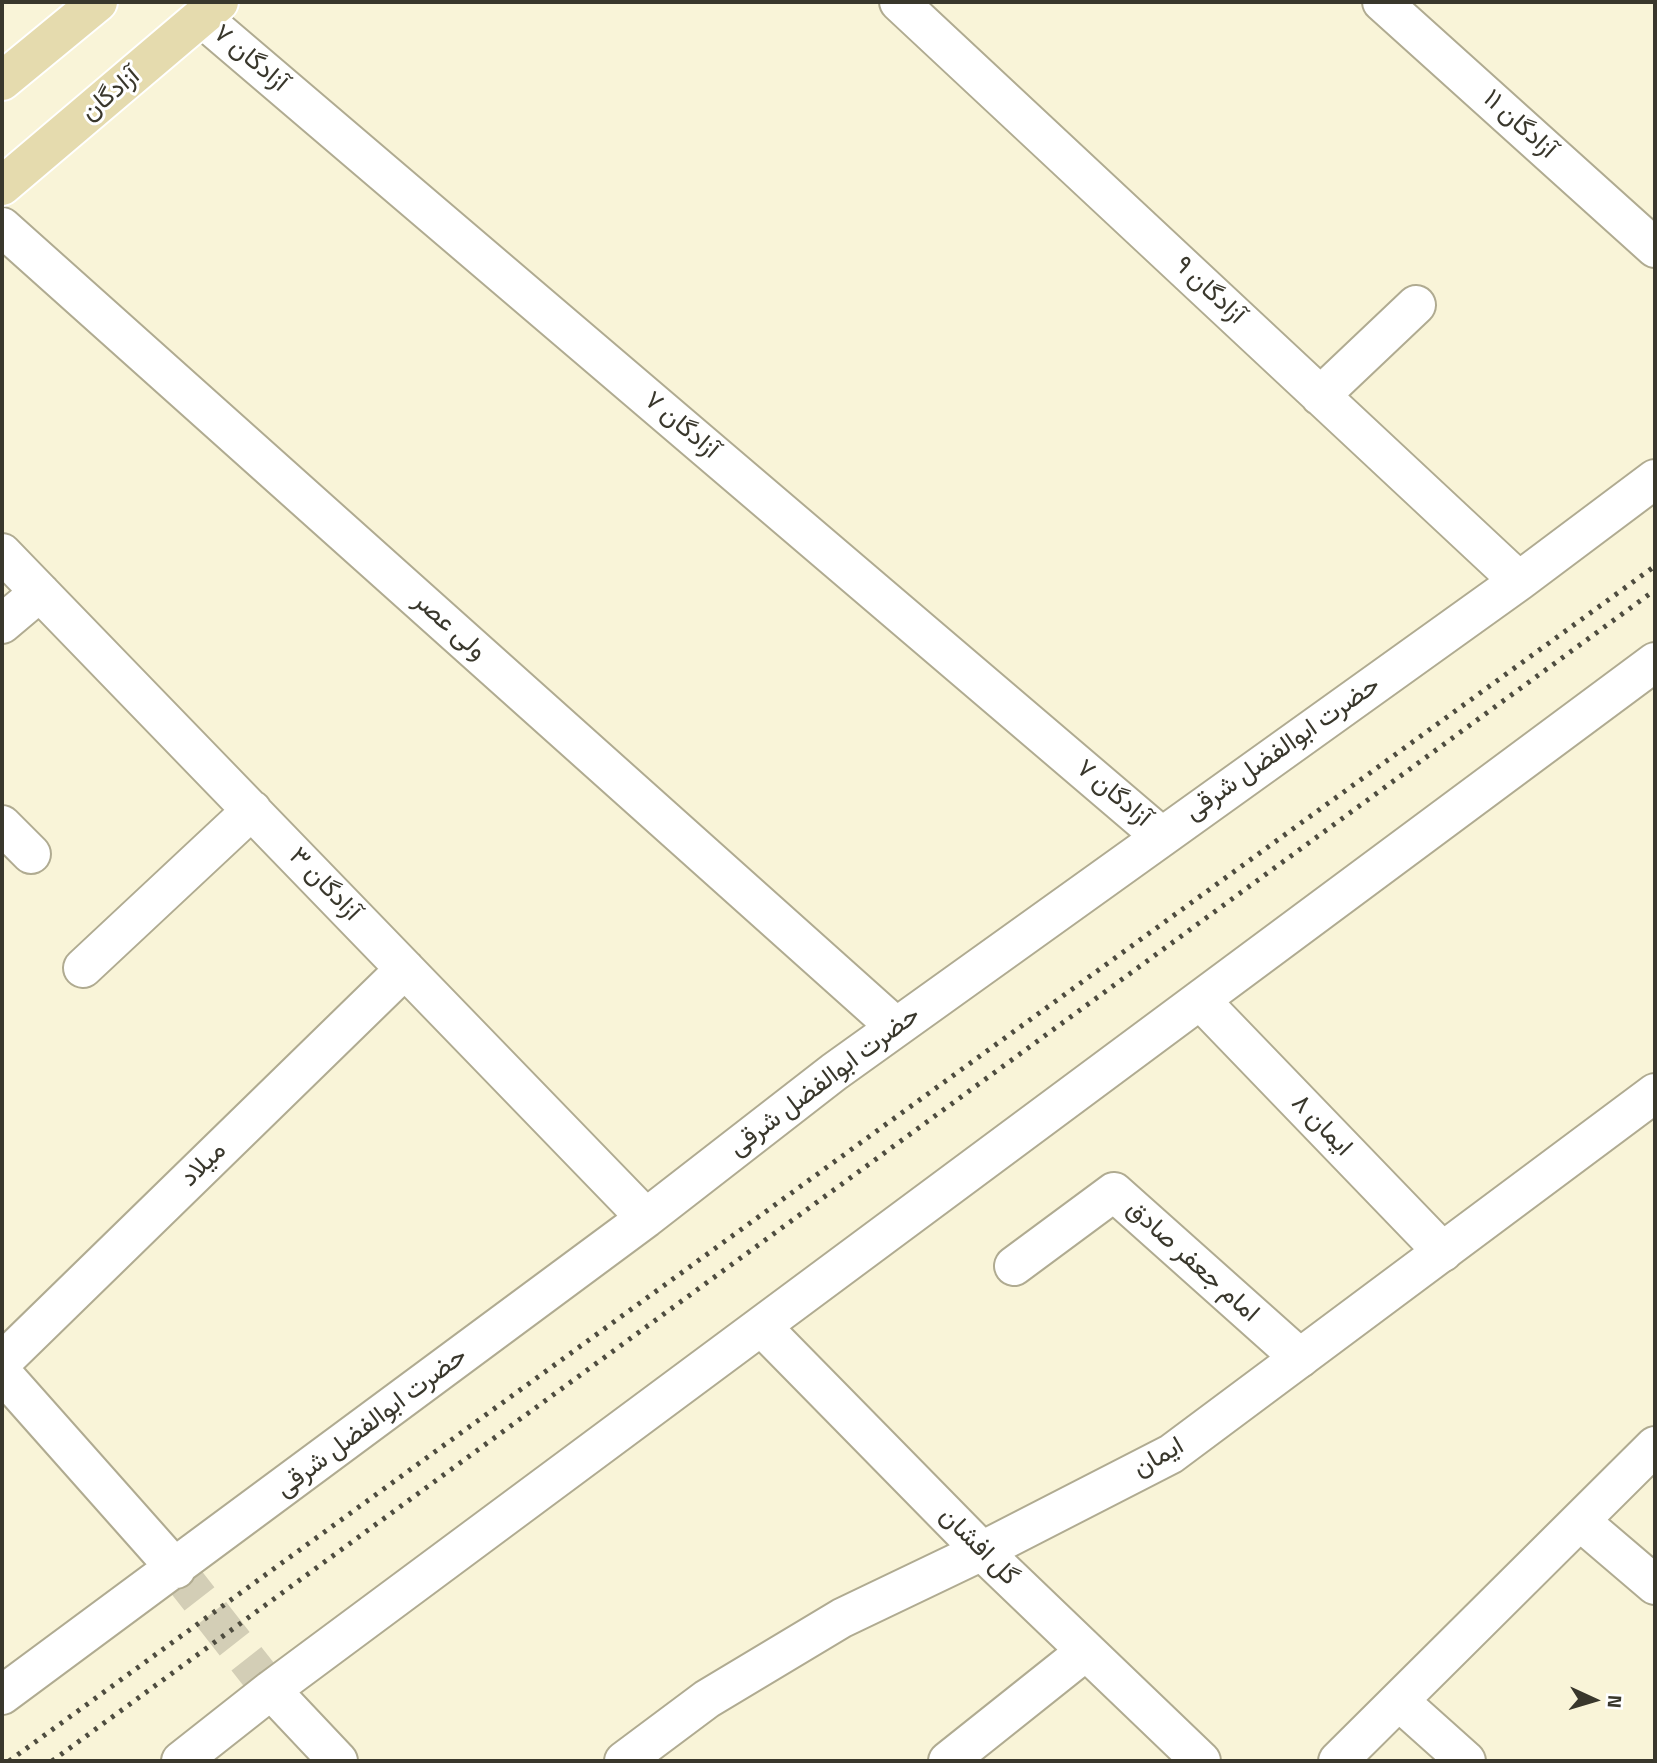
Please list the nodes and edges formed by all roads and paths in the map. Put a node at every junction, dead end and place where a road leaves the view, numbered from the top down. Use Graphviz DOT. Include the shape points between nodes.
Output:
graph roads {
  1 [pos="98,2"];
  2 [pos="899,2"];
  3 [pos="1382,2"];
  4 [pos="210,10"];
  5 [pos="2,81"];
  6 [pos="2,186"];
  7 [pos="2,227"];
  8 [pos="1655,248"];
  9 [pos="1416,305"];
  10 [pos="1320,396"];
  11 [pos="1655,479"];
  12 [pos="2,552"];
  13 [pos="1519,581"];
  14 [pos="40,592"];
  15 [pos="2,624"];
  16 [pos="1655,662"];
  17 [pos="252,810"];
  18 [pos="2,825"];
  19 [pos="1161,836"];
  20 [pos="31,854"];
  21 [pos="83,968"];
  22 [pos="405,969"];
  23 [pos="1200,1000"];
  24 [pos="896,1027"];
  25 [pos="1652,1101"];
  26 [pos="646,1218"];
  27 [pos="1443,1252"];
  28 [pos="1014,1266"];
  29 [pos="761,1326"];
  30 [pos="1300,1358"];
  31 [pos="2,1362"];
  32 [pos="2,1373"];
  33 [pos="1655,1446"];
  34 [pos="1580,1521"];
  35 [pos="982,1551"];
  36 [pos="176,1569"];
  37 [pos="1655,1585"];
  38 [pos="1086,1651"];
  39 [pos="271,1690"];
  40 [pos="2,1695"];
  41 [pos="1399,1701"];
  42 [pos="181,1761"];
  43 [pos="338,1761"];
  44 [pos="624,1761"];
  45 [pos="948,1761"];
  46 [pos="1201,1761"];
  47 [pos="1338,1761"];
  48 [pos="1466,1761"];
  1 -- 5 [label="main road"];
  2 -- 10 [label="street, ۹ آزادگان"];
  3 -- 8 [label="street, ۱۱ آزادگان"];
  4 -- 6 [label="main road, آزادگان"];
  4 -- 19 [label="street, ۷ آزادگان"];
  7 -- 24 [label="street, ولی عصر"];
  9 -- 10 [label="street"];
  10 -- 13 [label="street, ۹ آزادگان"];
  11 -- 13 [label="street, حضرت ابوالفضل شرقی"];
  12 -- 14 [label="street, ۳ آزادگان"];
  13 -- 19 [label="street, حضرت ابوالفضل شرقی"];
  14 -- 15 [label="street"];
  14 -- 17 [label="street, ۳ آزادگان"];
  16 -- 23 [label="street"];
  17 -- 21 [label="street"];
  17 -- 22 [label="street, ۳ آزادگان"];
  18 -- 20 [label="street"];
  19 -- 24 [label="street, حضرت ابوالفضل شرقی"];
  22 -- 26 [label="street, ۳ آزادگان"];
  22 -- 31 [label="street, میلاد"];
  23 -- 27 [label="street, ایمان ۸"];
  23 -- 29 [label="street"];
  24 -- 26 [label="street, حضرت ابوالفضل شرقی"];
  25 -- 27 [label="street, ایمان"];
  26 -- 36 [label="street, حضرت ابوالفضل شرقی"];
  27 -- 30 [label="street, ایمان"];
  28 -- 30 [label="street, امام جعفر صادق" via="1114,1192"];
  29 -- 35 [label="street, گل افشان"];
  29 -- 39 [label="street"];
  30 -- 35 [label="street, ایمان" via="1171,1454"];
  32 -- 36 [label="street"];
  33 -- 34 [label="street"];
  34 -- 37 [label="street"];
  34 -- 41 [label="street"];
  35 -- 38 [label="street, گل افشان"];
  35 -- 44 [label="street, ایمان" via="842,1618 707,1699"];
  36 -- 40 [label="street, حضرت ابوالفضل شرقی"];
  38 -- 45 [label="street"];
  38 -- 46 [label="street, گل افشان"];
  39 -- 42 [label="street"];
  39 -- 43 [label="street"];
  41 -- 47 [label="street"];
  41 -- 48 [label="street"];
}
